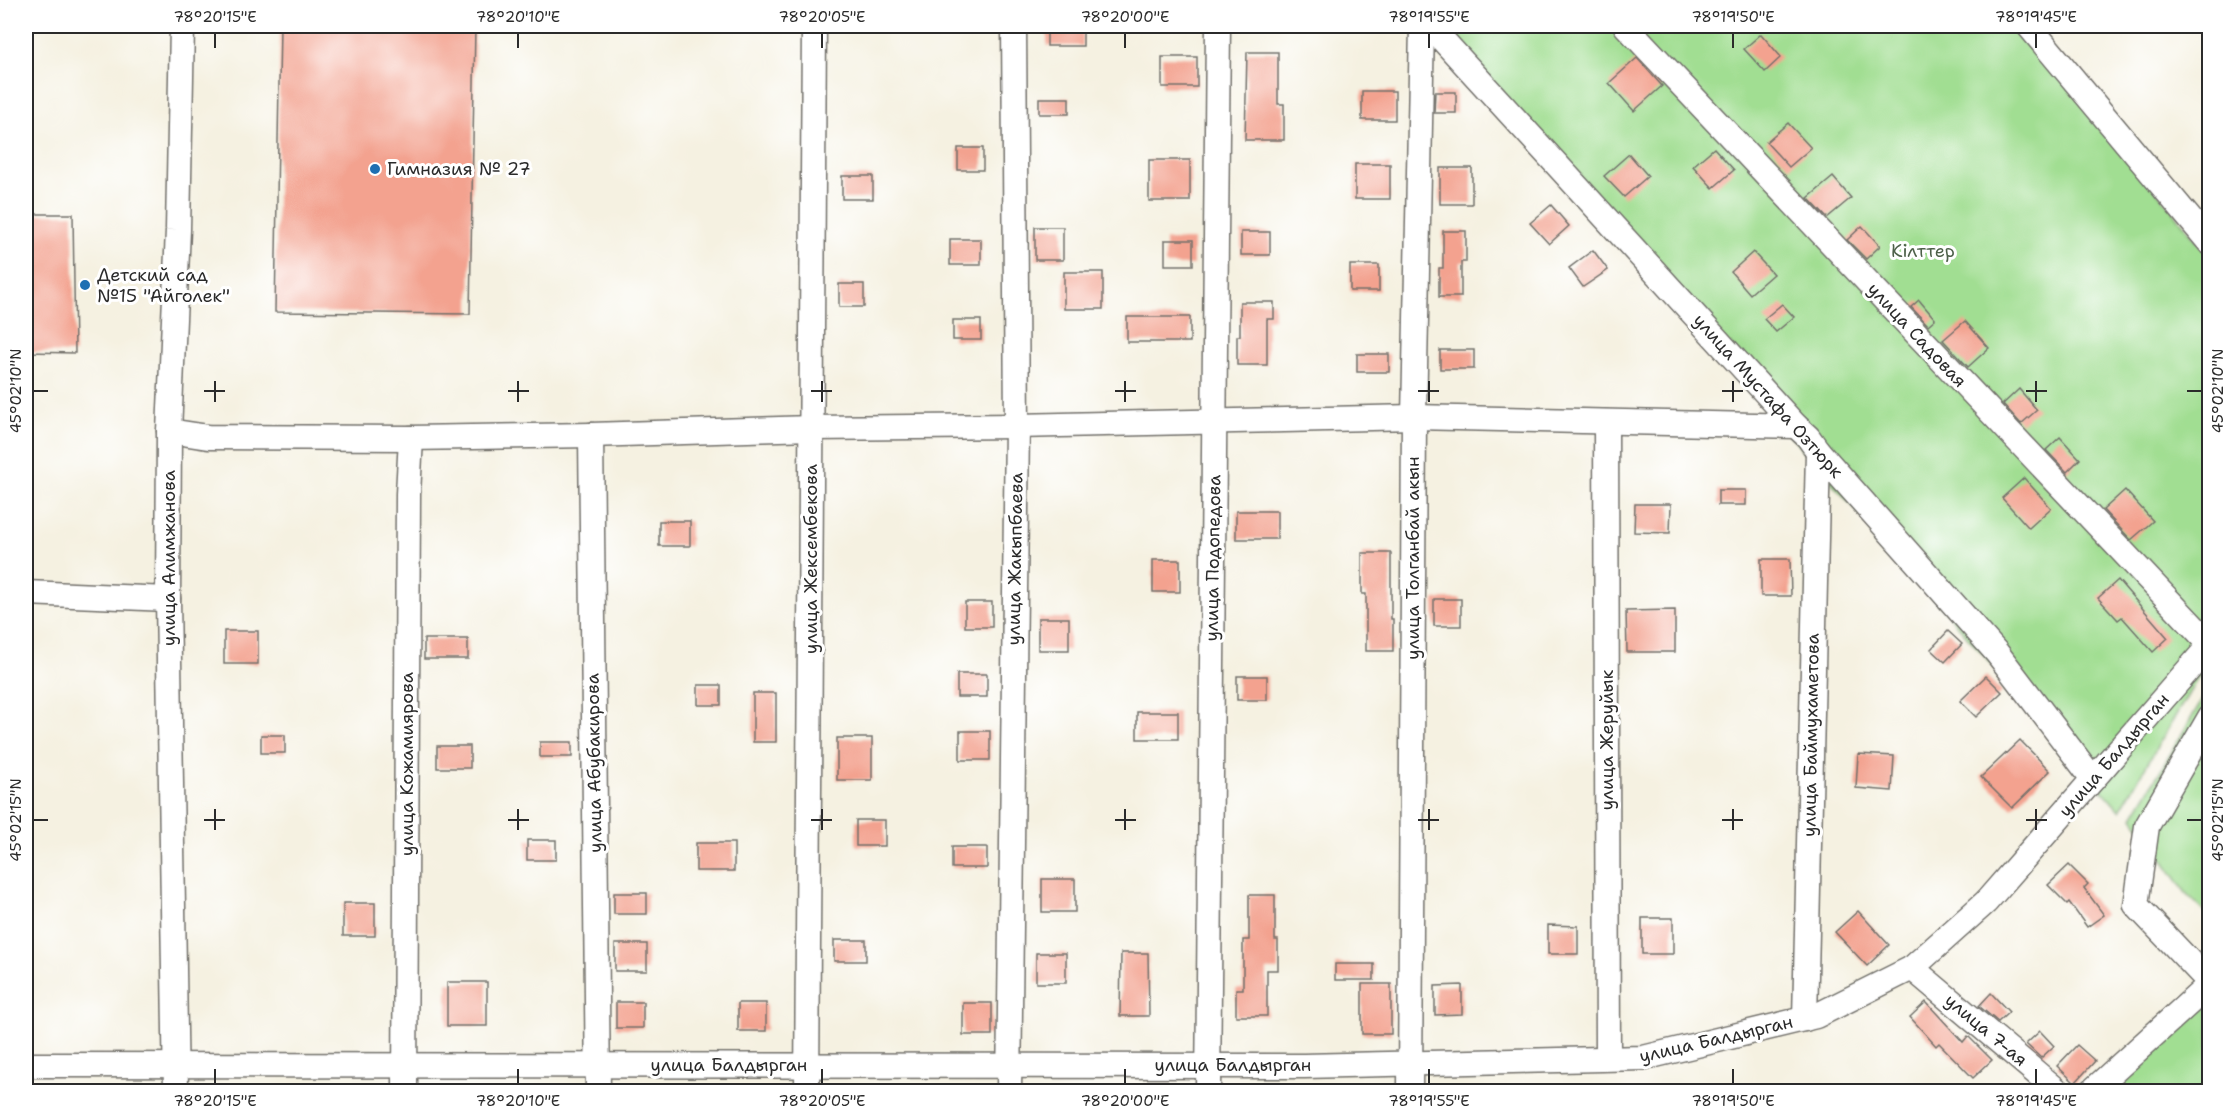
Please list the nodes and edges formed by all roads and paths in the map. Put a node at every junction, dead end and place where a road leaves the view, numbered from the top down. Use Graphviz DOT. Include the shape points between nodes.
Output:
graph roads {
  1 [pos="182,26"];
  2 [pos="814,26"];
  3 [pos="1014,26"];
  4 [pos="1218,26"];
  5 [pos="1422,26"];
  6 [pos="1430,26"];
  7 [pos="1626,26"];
  8 [pos="2028,26"];
  9 [pos="2210,243"];
  10 [pos="1414,417"];
  11 [pos="1214,421"];
  12 [pos="1606,422"];
  13 [pos="1017,426"];
  14 [pos="1796,426"];
  15 [pos="812,428"];
  16 [pos="170,431"];
  17 [pos="591,435"];
  18 [pos="411,438"];
  19 [pos="1818,451"];
  20 [pos="26,593"];
  21 [pos="168,599"];
  22 [pos="2210,644"];
  23 [pos="2210,717"];
  24 [pos="2093,778"];
  25 [pos="1912,968"];
  26 [pos="2210,983"];
  27 [pos="1805,1019"];
  28 [pos="1608,1058"];
  29 [pos="1410,1063"];
  30 [pos="176,1064"];
  31 [pos="406,1064"];
  32 [pos="598,1064"];
  33 [pos="26,1065"];
  34 [pos="807,1065"];
  35 [pos="1008,1065"];
  36 [pos="1208,1065"];
  37 [pos="176,1092"];
  38 [pos="405,1092"];
  39 [pos="598,1092"];
  40 [pos="807,1092"];
  41 [pos="1008,1092"];
  42 [pos="1208,1092"];
  43 [pos="1410,1092"];
  44 [pos="2059,1092"];
  45 [pos="2091,1092"];
  1 -- 16 [label="street, улица Алимжанова"];
  2 -- 15 [label="street, улица Жексембекова"];
  3 -- 13 [label="street, улица Жакыпбаева"];
  4 -- 11 [label="street, улица Подопедова"];
  5 -- 10 [label="street, улица Толганбай акын"];
  6 -- 14 [label="street, улица Мустафа Озтюрк"];
  7 -- 22 [label="street, улица Садовая"];
  8 -- 9 [label="street"];
  10 -- 11 [label="street"];
  10 -- 12 [label="street"];
  10 -- 29 [label="street, улица Толганбай акын"];
  11 -- 13 [label="street"];
  11 -- 36 [label="street, улица Подопедова"];
  12 -- 14 [label="street"];
  12 -- 28 [label="street, улица Жеруйык"];
  13 -- 15 [label="street"];
  13 -- 35 [label="street, улица Жакыпбаева"];
  14 -- 19 [label="street, улица Мустафа Озтюрк"];
  15 -- 17 [label="street"];
  15 -- 34 [label="street, улица Жексембекова"];
  16 -- 18 [label="street" via="208,437"];
  16 -- 21 [label="street, улица Алимжанова"];
  17 -- 18 [label="street"];
  17 -- 32 [label="street, улица Абубакирова"];
  18 -- 31 [label="street, улица Кожамиярова"];
  19 -- 24 [label="street, улица Мустафа Озтюрк" via="1997,653"];
  19 -- 27 [label="street, улица Баймухаметова"];
  20 -- 21 [label="street"];
  21 -- 30 [label="street, улица Алимжанова"];
  22 -- 24 [label="street, улица Балдырган"];
  23 -- 26 [label="street" via="2147,826 2136,905"];
  24 -- 25 [label="street, улица Балдырган" via="1986,902"];
  25 -- 27 [label="street, улица Балдырган"];
  25 -- 44 [label="street, улица 7-ая"];
  26 -- 45 [label="street"];
  27 -- 28 [label="street, улица Балдырган" via="1643,1058"];
  28 -- 29 [label="street, улица Балдырган"];
  29 -- 36 [label="street, улица Балдырган"];
  29 -- 43 [label="street, улица Толганбай акын"];
  30 -- 31 [label="street, улица Балдырган"];
  30 -- 33 [label="street, улица Балдырган"];
  30 -- 37 [label="street, улица Алимжанова"];
  31 -- 32 [label="street, улица Балдырган"];
  31 -- 38 [label="street, улица Кожамиярова"];
  32 -- 34 [label="street, улица Балдырган"];
  32 -- 39 [label="street, улица Абубакирова"];
  34 -- 35 [label="street, улица Балдырган"];
  34 -- 40 [label="street, улица Жексембекова"];
  35 -- 36 [label="street, улица Балдырган"];
  35 -- 41 [label="street, улица Жакыпбаева"];
  36 -- 42 [label="street, улица Подопедова"];
}
